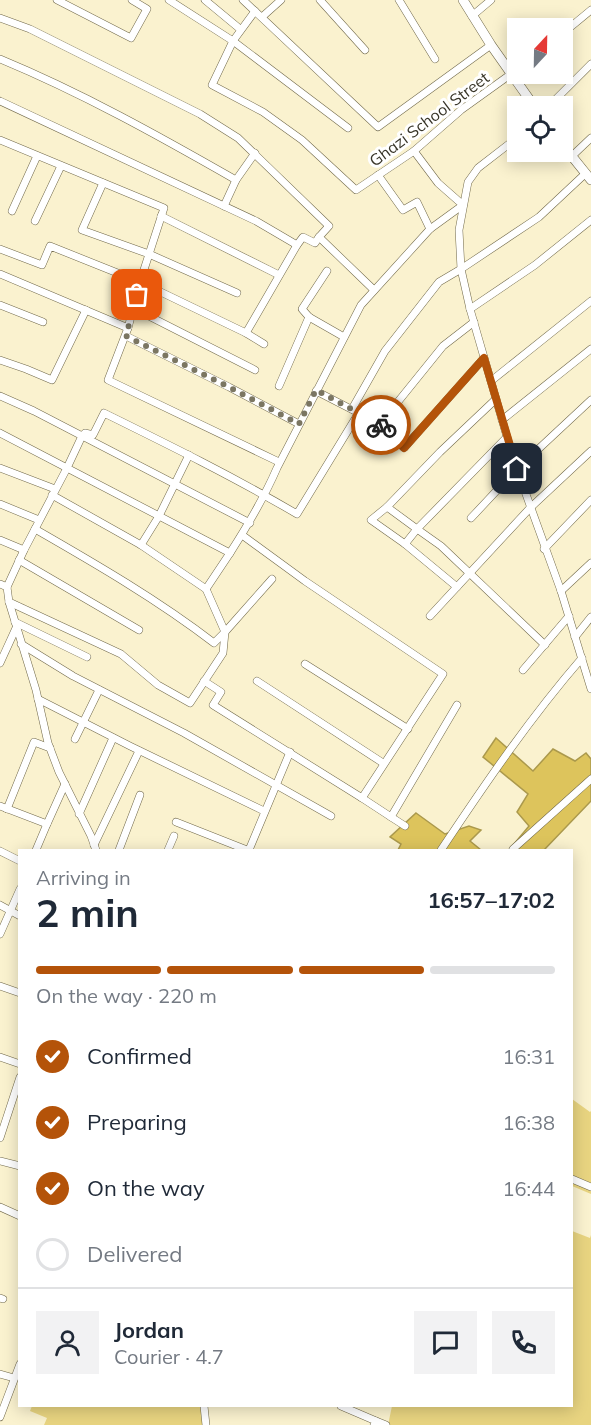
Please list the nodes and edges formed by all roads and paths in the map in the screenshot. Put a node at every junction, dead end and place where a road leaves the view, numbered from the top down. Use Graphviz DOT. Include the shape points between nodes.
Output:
graph roads {
  1 [pos="57,0"];
  2 [pos="132,0"];
  3 [pos="169,0"];
  4 [pos="205,0"];
  5 [pos="243,0"];
  6 [pos="281,0"];
  7 [pos="320,0"];
  8 [pos="399,0"];
  9 [pos="463,0"];
  10 [pos="491,0"];
  11 [pos="591,10"];
  12 [pos="255,11"];
  13 [pos="472,16"];
  14 [pos="262,17"];
  15 [pos="0,18"];
  16 [pos="573,25"];
  17 [pos="240,29"];
  18 [pos="233,41"];
  19 [pos="491,45"];
  20 [pos="365,50"];
  21 [pos="0,59"];
  22 [pos="435,59"];
  23 [pos="507,64"];
  24 [pos="591,64"];
  25 [pos="507,77"];
  26 [pos="559,96"];
  27 [pos="0,101"];
  28 [pos="348,128"];
  29 [pos="591,138"];
  30 [pos="0,140"];
  31 [pos="507,146"];
  32 [pos="414,151"];
  33 [pos="255,153"];
  34 [pos="573,155"];
  35 [pos="37,156"];
  36 [pos="573,157"];
  37 [pos="61,166"];
  38 [pos="378,175"];
  39 [pos="588,177"];
  40 [pos="236,180"];
  41 [pos="103,183"];
  42 [pos="463,205"];
  43 [pos="224,206"];
  44 [pos="12,212"];
  45 [pos="161,216"];
  46 [pos="591,220"];
  47 [pos="35,221"];
  48 [pos="430,229"];
  49 [pos="319,237"];
  50 [pos="297,245"];
  51 [pos="0,249"];
  52 [pos="149,254"];
  53 [pos="461,269"];
  54 [pos="327,271"];
  55 [pos="0,274"];
  56 [pos="279,275"];
  57 [pos="140,282"];
  58 [pos="374,290"];
  59 [pos="237,293"];
  60 [pos="591,301"];
  61 [pos="2,306"];
  62 [pos="134,308"];
  63 [pos="470,309"];
  64 [pos="86,310"];
  65 [pos="0,315"];
  66 [pos="309,316"];
  67 [pos="43,322"];
  68 [pos="474,322"];
  69 [pos="127,332"];
  70 [pos="246,333"];
  71 [pos="344,337"];
  72 [pos="264,344"];
  73 [pos="591,350"];
  74 [pos="484,358"];
  75 [pos="0,360"];
  76 [pos="255,370"];
  77 [pos="491,381"];
  78 [pos="279,386"];
  79 [pos="316,390"];
  80 [pos="0,396"];
  81 [pos="496,399"];
  82 [pos="591,400"];
  83 [pos="355,412"];
  84 [pos="502,420"];
  85 [pos="299,424"];
  86 [pos="380,424"];
  87 [pos="0,433"];
  88 [pos="82,436"];
  89 [pos="507,436"];
  90 [pos="591,451"];
  91 [pos="189,455"];
  92 [pos="279,462"];
  93 [pos="0,468"];
  94 [pos="67,468"];
  95 [pos="517,469"];
  96 [pos="175,485"];
  97 [pos="54,492"];
  98 [pos="265,495"];
  99 [pos="591,500"];
  100 [pos="0,504"];
  101 [pos="387,507"];
  102 [pos="530,508"];
  103 [pos="159,516"];
  104 [pos="471,518"];
  105 [pos="39,520"];
  106 [pos="250,523"];
  107 [pos="35,529"];
  108 [pos="417,529"];
  109 [pos="242,535"];
  110 [pos="0,540"];
  111 [pos="405,544"];
  112 [pos="141,546"];
  113 [pos="544,549"];
  114 [pos="24,550"];
  115 [pos="230,553"];
  116 [pos="19,560"];
  117 [pos="591,562"];
  118 [pos="470,573"];
  119 [pos="272,579"];
  120 [pos="4,586"];
  121 [pos="457,587"];
  122 [pos="206,589"];
  123 [pos="561,591"];
  124 [pos="9,602"];
  125 [pos="430,616"];
  126 [pos="568,616"];
  127 [pos="591,617"];
  128 [pos="15,625"];
  129 [pos="139,630"];
  130 [pos="225,632"];
  131 [pos="575,637"];
  132 [pos="21,644"];
  133 [pos="545,645"];
  134 [pos="87,657"];
  135 [pos="582,658"];
  136 [pos="0,663"];
  137 [pos="305,664"];
  138 [pos="523,670"];
  139 [pos="204,681"];
  140 [pos="257,681"];
  141 [pos="590,683"];
  142 [pos="99,690"];
  143 [pos="38,699"];
  144 [pos="457,705"];
  145 [pos="82,723"];
  146 [pos="408,729"];
  147 [pos="113,738"];
  148 [pos="75,740"];
  149 [pos="50,748"];
  150 [pos="139,751"];
  151 [pos="290,752"];
  152 [pos="383,763"];
  153 [pos="591,779"];
  154 [pos="65,784"];
  155 [pos="274,786"];
  156 [pos="140,795"];
  157 [pos="362,798"];
  158 [pos="3,807"];
  159 [pos="264,811"];
  160 [pos="79,813"];
  161 [pos="331,816"];
  162 [pos="391,817"];
  163 [pos="176,822"];
  164 [pos="47,824"];
  165 [pos="405,826"];
  166 [pos="174,836"];
  167 [pos="95,848"];
  168 [pos="36,849"];
  169 [pos="119,849"];
  170 [pos="168,849"];
  171 [pos="245,849"];
  172 [pos="248,849"];
  173 [pos="442,849"];
  174 [pos="513,849"];
  175 [pos="0,851"];
  176 [pos="18,860"];
  177 [pos="18,893"];
  178 [pos="0,905"];
  179 [pos="10,911"];
  180 [pos="18,915"];
  181 [pos="0,934"];
  182 [pos="0,986"];
  183 [pos="18,992"];
  184 [pos="0,1057"];
  185 [pos="18,1063"];
  186 [pos="18,1082"];
  187 [pos="1,1127"];
  188 [pos="0,1138"];
  189 [pos="0,1161"];
  190 [pos="18,1166"];
  191 [pos="573,1179"];
  192 [pos="591,1187"];
  193 [pos="0,1207"];
  194 [pos="18,1215"];
  195 [pos="18,1369"];
  196 [pos="0,1374"];
  197 [pos="14,1378"];
  198 [pos="204,1407"];
  199 [pos="343,1407"];
  200 [pos="0,1416"];
  201 [pos="375,1423"];
  202 [pos="206,1425"];
  203 [pos="386,1425"];
  1 -- 2 [label="street" via="131,38 147,9"];
  3 -- 18 [label="street"];
  4 -- 17 [label="street"];
  5 -- 12 [label="street"];
  6 -- 14 [label="street"];
  7 -- 20 [label="street"];
  8 -- 22 [label="street"];
  9 -- 13 [label="street"];
  10 -- 13 [label="street"];
  11 -- 16 [label="street"];
  12 -- 14 [label="street"];
  12 -- 17 [label="street"];
  13 -- 19 [label="street"];
  14 -- 19 [label="street" via="378,127"];
  15 -- 33 [label="street" via="30,29 200,114"];
  17 -- 18 [label="street"];
  18 -- 28 [label="street"];
  18 -- 38 [label="street, Ghazi School Street" via="212,86 262,112 302,140 356,190"];
  19 -- 23 [label="street"];
  21 -- 40 [label="street" via="142,127"];
  24 -- 26 [label="street"];
  25 -- 32 [label="street, Ghazi School Street"];
  27 -- 43 [label="street"];
  29 -- 34 [label="street"];
  30 -- 35 [label="street"];
  31 -- 42 [label="street" via="478,168 468,182"];
  32 -- 38 [label="street, Ghazi School Street"];
  32 -- 42 [label="street" via="438,183"];
  33 -- 40 [label="street"];
  33 -- 49 [label="street" via="329,226"];
  35 -- 37 [label="street"];
  35 -- 44 [label="street"];
  36 -- 39 [label="street"];
  37 -- 41 [label="street"];
  37 -- 47 [label="street"];
  38 -- 48 [label="street" via="403,210 417,202"];
  39 -- 53 [label="street"];
  40 -- 43 [label="street"];
  41 -- 45 [label="street" via="164,208"];
  41 -- 52 [label="street" via="82,230"];
  42 -- 48 [label="street"];
  42 -- 53 [label="street" via="459,230"];
  43 -- 50 [label="street"];
  45 -- 52 [label="street"];
  45 -- 56 [label="street"];
  46 -- 63 [label="street" via="535,265"];
  48 -- 58 [label="street"];
  49 -- 50 [label="street" via="315,243 303,237"];
  49 -- 58 [label="street"];
  50 -- 56 [label="street"];
  51 -- 57 [label="street" via="42,265 50,246"];
  52 -- 57 [label="street"];
  52 -- 59 [label="street"];
  53 -- 63 [label="street"];
  53 -- 83 [label="street" via="439,282 385,351"];
  54 -- 66 [label="street" via="302,309"];
  55 -- 64 [label="street"];
  56 -- 70 [label="street"];
  57 -- 62 [label="street"];
  57 -- 70 [label="street"];
  58 -- 71 [label="street"];
  60 -- 77 [label="street"];
  61 -- 65 [label="street"];
  61 -- 67 [label="street"];
  62 -- 69 [label="street"];
  62 -- 76 [label="street"];
  63 -- 68 [label="street"];
  64 -- 69 [label="street"];
  64 -- 75 [label="street" via="52,380"];
  66 -- 71 [label="street"];
  66 -- 78 [label="street"];
  68 -- 74 [label="street"];
  68 -- 86 [label="street" via="444,346"];
  69 -- 85 [label="street"];
  69 -- 92 [label="street" via="108,380"];
  70 -- 72 [label="street"];
  71 -- 79 [label="street"];
  73 -- 84 [label="street"];
  74 -- 77 [label="street"];
  74 -- 86 [label="street" via="404,448"];
  77 -- 81 [label="street"];
  79 -- 83 [label="street"];
  79 -- 85 [label="street"];
  80 -- 88 [label="street"];
  81 -- 84 [label="street"];
  81 -- 101 [label="street"];
  82 -- 95 [label="street"];
  83 -- 86 [label="street"];
  83 -- 98 [label="street" via="297,514"];
  84 -- 89 [label="street"];
  85 -- 92 [label="street"];
  87 -- 94 [label="street"];
  88 -- 91 [label="street" via="93,435 104,413"];
  88 -- 94 [label="street"];
  88 -- 96 [label="street"];
  89 -- 95 [label="street"];
  89 -- 108 [label="street"];
  90 -- 102 [label="street"];
  91 -- 96 [label="street"];
  91 -- 98 [label="street"];
  92 -- 98 [label="street"];
  93 -- 97 [label="street"];
  94 -- 97 [label="street"];
  94 -- 103 [label="street"];
  95 -- 102 [label="street"];
  95 -- 104 [label="street"];
  96 -- 103 [label="street"];
  96 -- 106 [label="street"];
  97 -- 105 [label="street"];
  97 -- 112 [label="street"];
  98 -- 106 [label="street"];
  99 -- 113 [label="street"];
  100 -- 105 [label="street"];
  101 -- 108 [label="street"];
  101 -- 111 [label="street" via="371,520"];
  102 -- 113 [label="street"];
  102 -- 118 [label="street"];
  103 -- 112 [label="street"];
  103 -- 115 [label="street"];
  105 -- 107 [label="street"];
  106 -- 109 [label="street"];
  107 -- 114 [label="street"];
  107 -- 130 [label="street" via="104,568 214,643"];
  108 -- 111 [label="street"];
  108 -- 118 [label="street"];
  109 -- 115 [label="street"];
  109 -- 146 [label="street" via="443,674"];
  110 -- 114 [label="street"];
  111 -- 121 [label="street"];
  112 -- 122 [label="street"];
  113 -- 123 [label="street"];
  114 -- 116 [label="street"];
  115 -- 122 [label="street"];
  116 -- 120 [label="street"];
  116 -- 129 [label="street"];
  117 -- 123 [label="street"];
  118 -- 121 [label="street"];
  118 -- 133 [label="street"];
  119 -- 130 [label="street"];
  120 -- 124 [label="street"];
  121 -- 125 [label="street"];
  122 -- 130 [label="street"];
  123 -- 126 [label="street"];
  124 -- 128 [label="street"];
  124 -- 139 [label="street" via="121,654 158,685 190,703"];
  126 -- 131 [label="street"];
  126 -- 133 [label="street"];
  127 -- 131 [label="street"];
  128 -- 132 [label="street"];
  128 -- 134 [label="street"];
  128 -- 136 [label="street"];
  130 -- 139 [label="street" via="223,653"];
  131 -- 135 [label="street"];
  132 -- 142 [label="street"];
  132 -- 143 [label="street"];
  133 -- 138 [label="street"];
  135 -- 141 [label="street"];
  135 -- 173 [label="street" via="486,783"];
  137 -- 146 [label="street"];
  139 -- 151 [label="street" via="221,692 213,705"];
  140 -- 152 [label="street"];
  142 -- 145 [label="street"];
  142 -- 155 [label="street" via="184,733"];
  143 -- 145 [label="street"];
  143 -- 149 [label="street"];
  144 -- 162 [label="street"];
  145 -- 147 [label="street"];
  145 -- 148 [label="street"];
  146 -- 152 [label="street"];
  147 -- 150 [label="street"];
  147 -- 160 [label="street"];
  149 -- 154 [label="street"];
  149 -- 158 [label="street" via="34,742"];
  150 -- 159 [label="street"];
  150 -- 167 [label="street"];
  151 -- 155 [label="street"];
  151 -- 157 [label="street"];
  152 -- 157 [label="street"];
  153 -- 174 [label="street"];
  154 -- 160 [label="street"];
  154 -- 164 [label="street"];
  155 -- 159 [label="street"];
  155 -- 161 [label="street"];
  156 -- 169 [label="street"];
  157 -- 162 [label="street"];
  158 -- 164 [label="street"];
  159 -- 172 [label="street"];
  160 -- 167 [label="street"];
  162 -- 165 [label="street"];
  163 -- 171 [label="street"];
  164 -- 168 [label="street"];
  166 -- 170 [label="street"];
  175 -- 176 [label="street"];
  177 -- 179 [label="street"];
  178 -- 179 [label="street"];
  179 -- 180 [label="street"];
  179 -- 181 [label="street"];
  182 -- 183 [label="street"];
  184 -- 185 [label="street"];
  186 -- 187 [label="street"];
  187 -- 188 [label="street"];
  189 -- 190 [label="street"];
  191 -- 192 [label="street"];
  193 -- 194 [label="street"];
  195 -- 197 [label="street"];
  196 -- 197 [label="street"];
  197 -- 200 [label="street"];
  198 -- 202 [label="street"];
  199 -- 201 [label="street"];
  201 -- 203 [label="street"];
}
